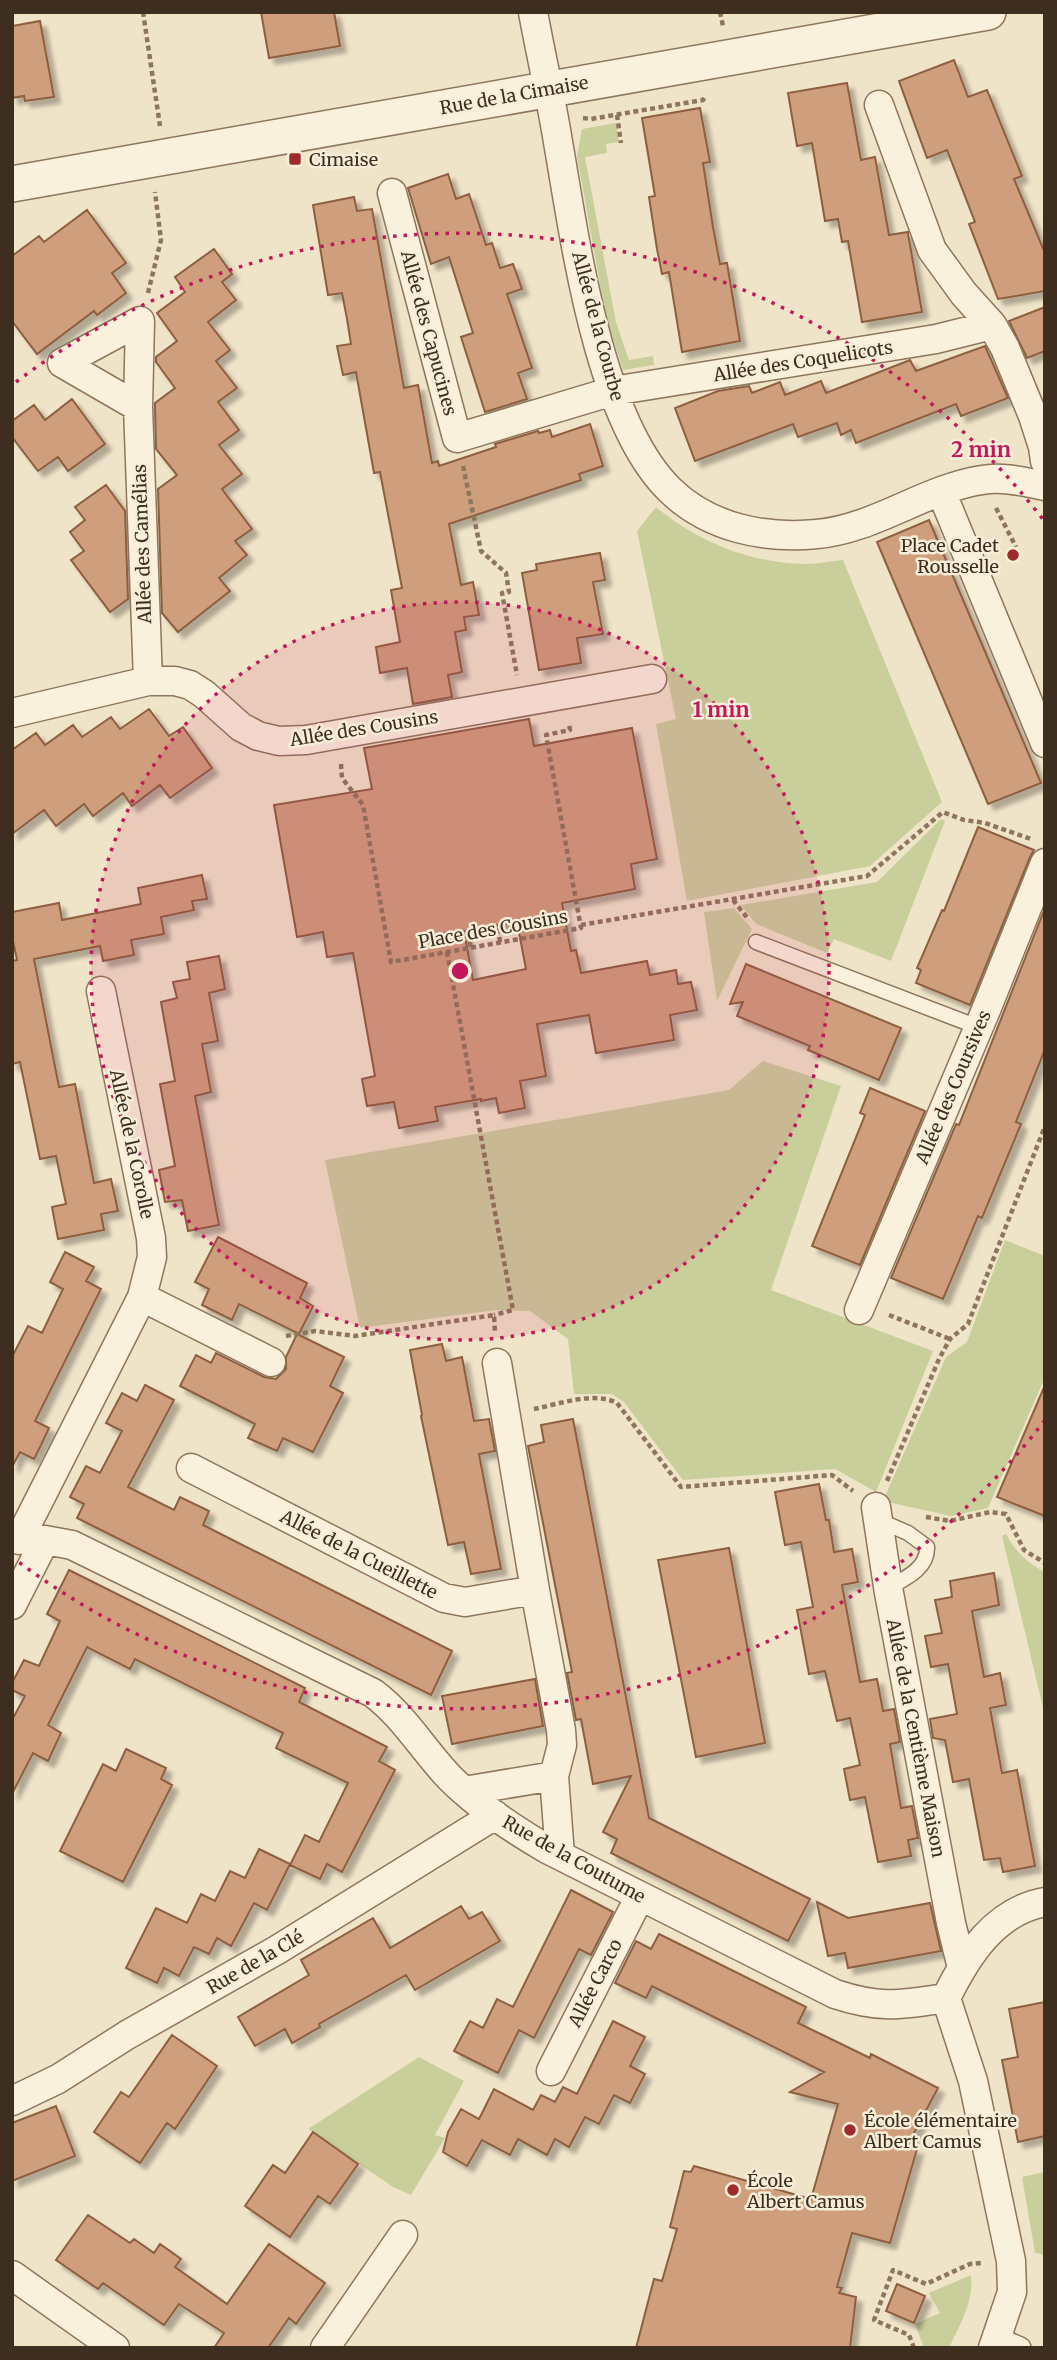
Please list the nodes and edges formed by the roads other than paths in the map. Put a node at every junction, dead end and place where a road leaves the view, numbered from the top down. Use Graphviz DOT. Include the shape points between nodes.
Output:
graph roads {
  1 [pos="533,12"];
  2 [pos="988,12"];
  3 [pos="549,89"];
  4 [pos="879,105"];
  5 [pos="22,181"];
  6 [pos="392,193"];
  7 [pos="992,325"];
  8 [pos="613,391"];
  9 [pos="138,407"];
  10 [pos="1045,461"];
  11 [pos="1045,486"];
  12 [pos="941,491"];
  13 [pos="652,679"];
  14 [pos="148,681"];
  15 [pos="12,713"];
  16 [pos="1045,743"];
  17 [pos="1038,851"];
  18 [pos="756,942"];
  19 [pos="101,992"];
  20 [pos="978,1027"];
  21 [pos="142,1297"];
  22 [pos="860,1308"];
  23 [pos="271,1362"];
  24 [pos="497,1363"];
  25 [pos="191,1468"];
  26 [pos="877,1514"];
  27 [pos="25,1540"];
  28 [pos="888,1588"];
  29 [pos="535,1590"];
  30 [pos="12,1605"];
  31 [pos="554,1776"];
  32 [pos="464,1791"];
  33 [pos="495,1815"];
  34 [pos="559,1854"];
  35 [pos="640,1896"];
  36 [pos="1045,1902"];
  37 [pos="962,1968"];
  38 [pos="946,1998"];
  39 [pos="551,2070"];
  40 [pos="12,2101"];
  41 [pos="403,2235"];
  42 [pos="12,2275"];
  43 [pos="1003,2344"];
  44 [pos="115,2348"];
  45 [pos="326,2348"];
  1 -- 3 [label="street, Allée de la Courbe"];
  2 -- 3 [label="street, Rue de la Cimaise"];
  3 -- 5 [label="street, Rue de la Cimaise"];
  3 -- 8 [label="street, Allée de la Courbe" via="579,262"];
  4 -- 7 [label="street" via="932,250"];
  6 -- 8 [label="street, Allée des Capucines" via="457,438"];
  7 -- 8 [label="street, Allée des Coquelicots" via="936,339"];
  7 -- 10 [label="street" via="1034,416"];
  8 -- 12 [label="street, Allée de la Courbe" via="630,432 671,491 721,522 754,533 788,536 840,531"];
  9 -- 9 [label="street, Allée des Camélias" via="140,321 62,363"];
  9 -- 14 [label="street, Allée des Camélias"];
  11 -- 12 [label="street, Allée de la Courbe" via="983,479"];
  12 -- 16 [label="street"];
  13 -- 14 [label="street, Allée des Cousins" via="337,735 279,741 240,727 190,685"];
  14 -- 15 [label="street, Allée des Cousins"];
  17 -- 20 [label="street, Allée des Coursives"];
  18 -- 20 [label="lane"];
  19 -- 21 [label="street, Allée de la Corolle" via="151,1238 152,1257"];
  20 -- 22 [label="street, Allée des Coursives"];
  21 -- 23 [label="street"];
  21 -- 27 [label="street, Allée de la Corolle"];
  24 -- 29 [label="street"];
  25 -- 29 [label="street, Allée de la Cueillette" via="444,1598 465,1602"];
  26 -- 28 [label="street, Allée de la Centième Maison"];
  26 -- 28 [label="lane" via="927,1547 918,1569"];
  27 -- 30 [label="street, Allée de la Corolle"];
  27 -- 32 [label="street, Rue de la Coutume" via="72,1545 373,1693"];
  28 -- 37 [label="street, Allée de la Centième Maison"];
  29 -- 31 [label="street" via="561,1730"];
  31 -- 32 [label="street"];
  31 -- 34 [label="street"];
  32 -- 33 [label="street, Rue de la Coutume"];
  33 -- 34 [label="street, Rue de la Coutume"];
  33 -- 40 [label="street, Rue de la Clé" via="277,1950 58,2079"];
  34 -- 35 [label="street, Rue de la Coutume"];
  35 -- 38 [label="street, Rue de la Coutume" via="835,1994 864,2004 893,2007"];
  35 -- 39 [label="street, Allée Carco"];
  36 -- 37 [label="street" via="1011,1913 991,1929"];
  37 -- 38 [label="street"];
  38 -- 43 [label="street" via="973,2081 1011,2261 1012,2292"];
  41 -- 45 [label="street"];
  42 -- 44 [label="street"];
}
